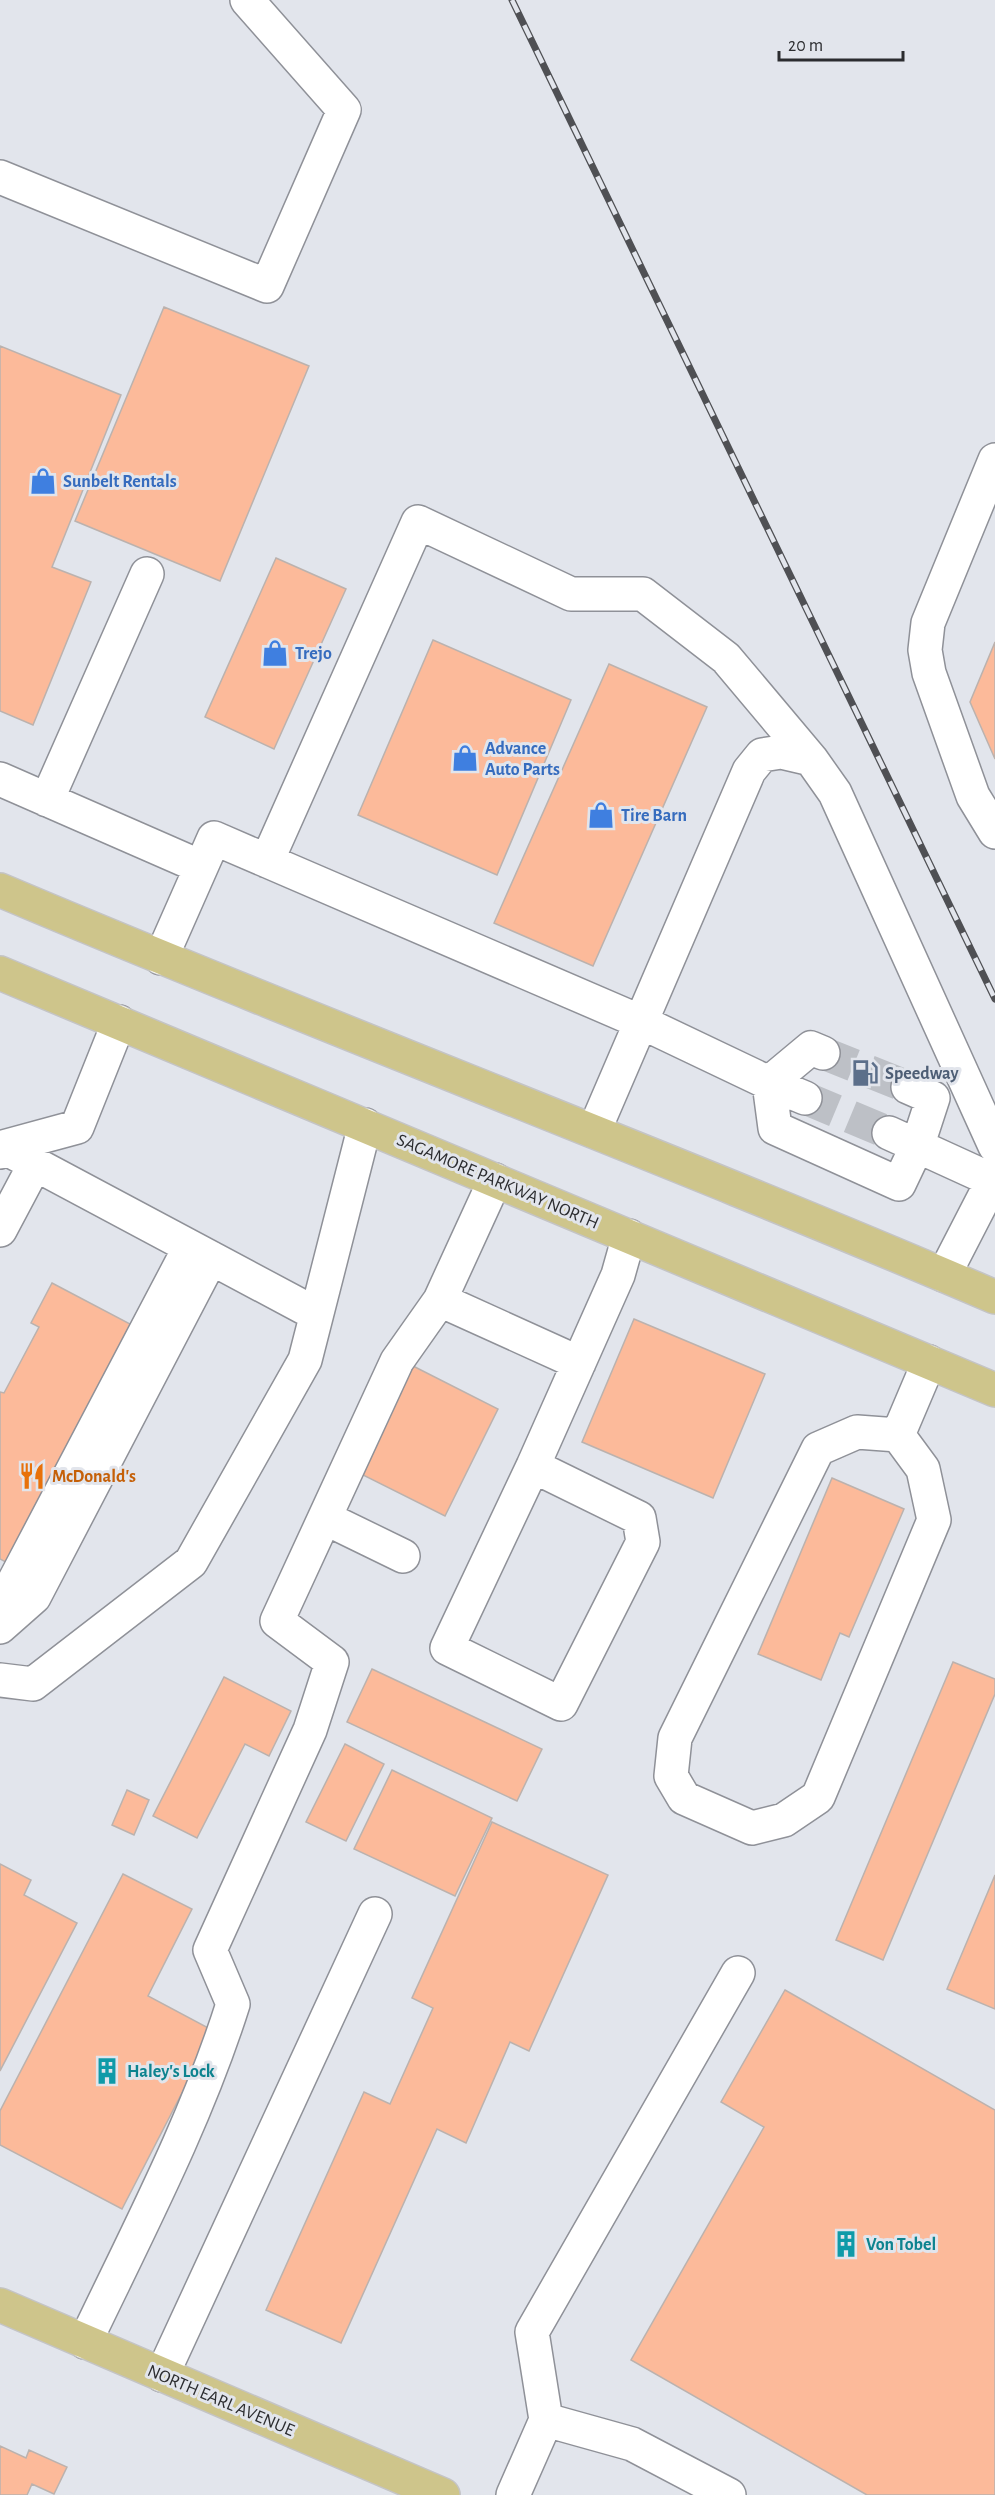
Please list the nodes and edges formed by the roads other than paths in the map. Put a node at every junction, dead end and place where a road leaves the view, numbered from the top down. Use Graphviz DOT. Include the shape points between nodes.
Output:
graph roads {
  1 [pos="247,0"];
  2 [pos="0,177"];
  3 [pos="995,460"];
  4 [pos="147,574"];
  5 [pos="811,759"];
  6 [pos="0,780"];
  7 [pos="47,800"];
  8 [pos="995,832"];
  9 [pos="267,861"];
  10 [pos="201,867"];
  11 [pos="0,890"];
  12 [pos="161,958"];
  13 [pos="0,973"];
  14 [pos="119,1022"];
  15 [pos="641,1022"];
  16 [pos="823,1053"];
  17 [pos="769,1083"];
  18 [pos="908,1087"];
  19 [pos="805,1098"];
  20 [pos="364,1125"];
  21 [pos="594,1131"];
  22 [pos="904,1139"];
  23 [pos="995,1146"];
  24 [pos="1,1150"];
  25 [pos="34,1164"];
  26 [pos="995,1178"];
  27 [pos="495,1180"];
  28 [pos="0,1230"];
  29 [pos="629,1236"];
  30 [pos="201,1252"];
  31 [pos="944,1275"];
  32 [pos="995,1297"];
  33 [pos="440,1300"];
  34 [pos="316,1314"];
  35 [pos="929,1362"];
  36 [pos="579,1364"];
  37 [pos="995,1390"];
  38 [pos="898,1436"];
  39 [pos="533,1466"];
  40 [pos="325,1518"];
  41 [pos="403,1556"];
  42 [pos="0,1597"];
  43 [pos="0,1627"];
  44 [pos="0,1680"];
  45 [pos="375,1914"];
  46 [pos="738,1973"];
  47 [pos="0,2306"];
  48 [pos="85,2342"];
  49 [pos="162,2375"];
  50 [pos="546,2420"];
  51 [pos="443,2495"];
  52 [pos="513,2495"];
  53 [pos="729,2495"];
  1 -- 2 [label="lane" via="344,110 267,286"];
  3 -- 8 [label="lane" via="928,623 925,650 929,673 973,796"];
  4 -- 7 [label="lane"];
  5 -- 9 [label="lane" via="726,658 643,594 571,594 418,522"];
  5 -- 15 [label="lane" via="772,753 762,755 749,771"];
  5 -- 23 [label="lane" via="835,793"];
  6 -- 7 [label="lane"];
  7 -- 10 [label="lane"];
  9 -- 10 [label="lane" via="214,838"];
  9 -- 15 [label="lane"];
  10 -- 12 [label="lane"];
  11 -- 12 [label="main road"];
  12 -- 21 [label="main road"];
  13 -- 14 [label="main road, SAGAMORE PARKWAY NORTH"];
  14 -- 20 [label="main road, SAGAMORE PARKWAY NORTH"];
  14 -- 24 [label="lane" via="77,1127"];
  15 -- 17 [label="lane"];
  15 -- 21 [label="lane"];
  16 -- 17 [label="lane" via="811,1048"];
  17 -- 19 [label="lane"];
  17 -- 22 [label="lane" via="775,1128 899,1184"];
  18 -- 22 [label="lane" via="933,1098"];
  20 -- 27 [label="main road, SAGAMORE PARKWAY NORTH"];
  20 -- 34 [label="lane"];
  21 -- 31 [label="main road"];
  22 -- 26 [label="lane"];
  24 -- 25 [label="lane"];
  25 -- 28 [label="lane"];
  25 -- 30 [label="lane"];
  26 -- 31 [label="lane"];
  27 -- 29 [label="main road, SAGAMORE PARKWAY NORTH"];
  27 -- 33 [label="lane"];
  29 -- 35 [label="main road, SAGAMORE PARKWAY NORTH"];
  29 -- 36 [label="lane" via="618,1275"];
  30 -- 34 [label="lane"];
  30 -- 42 [label="lane" via="7,1595"];
  30 -- 43 [label="lane" via="34,1597"];
  31 -- 32 [label="main road"];
  33 -- 36 [label="lane"];
  33 -- 40 [label="lane" via="397,1361"];
  34 -- 44 [label="lane" via="305,1360 191,1562 33,1684"];
  35 -- 37 [label="main road, SAGAMORE PARKWAY NORTH"];
  35 -- 38 [label="lane"];
  36 -- 39 [label="lane"];
  38 -- 38 [label="lane" via="857,1432 818,1449 675,1738 671,1776 684,1798 752,1828 784,1820 818,1797 934,1520 923,1469"];
  39 -- 39 [label="lane" via="447,1648 561,1704 643,1542 639,1518"];
  40 -- 41 [label="lane"];
  40 -- 48 [label="lane" via="278,1621 332,1662 310,1730 210,1950 233,2004 188,2126"];
  45 -- 49 [label="lane"];
  46 -- 50 [label="lane" via="532,2332"];
  47 -- 48 [label="main road, NORTH EARL AVENUE"];
  48 -- 49 [label="main road, NORTH EARL AVENUE"];
  49 -- 51 [label="main road, NORTH EARL AVENUE"];
  50 -- 52 [label="lane"];
  50 -- 53 [label="lane" via="632,2444"];
}
